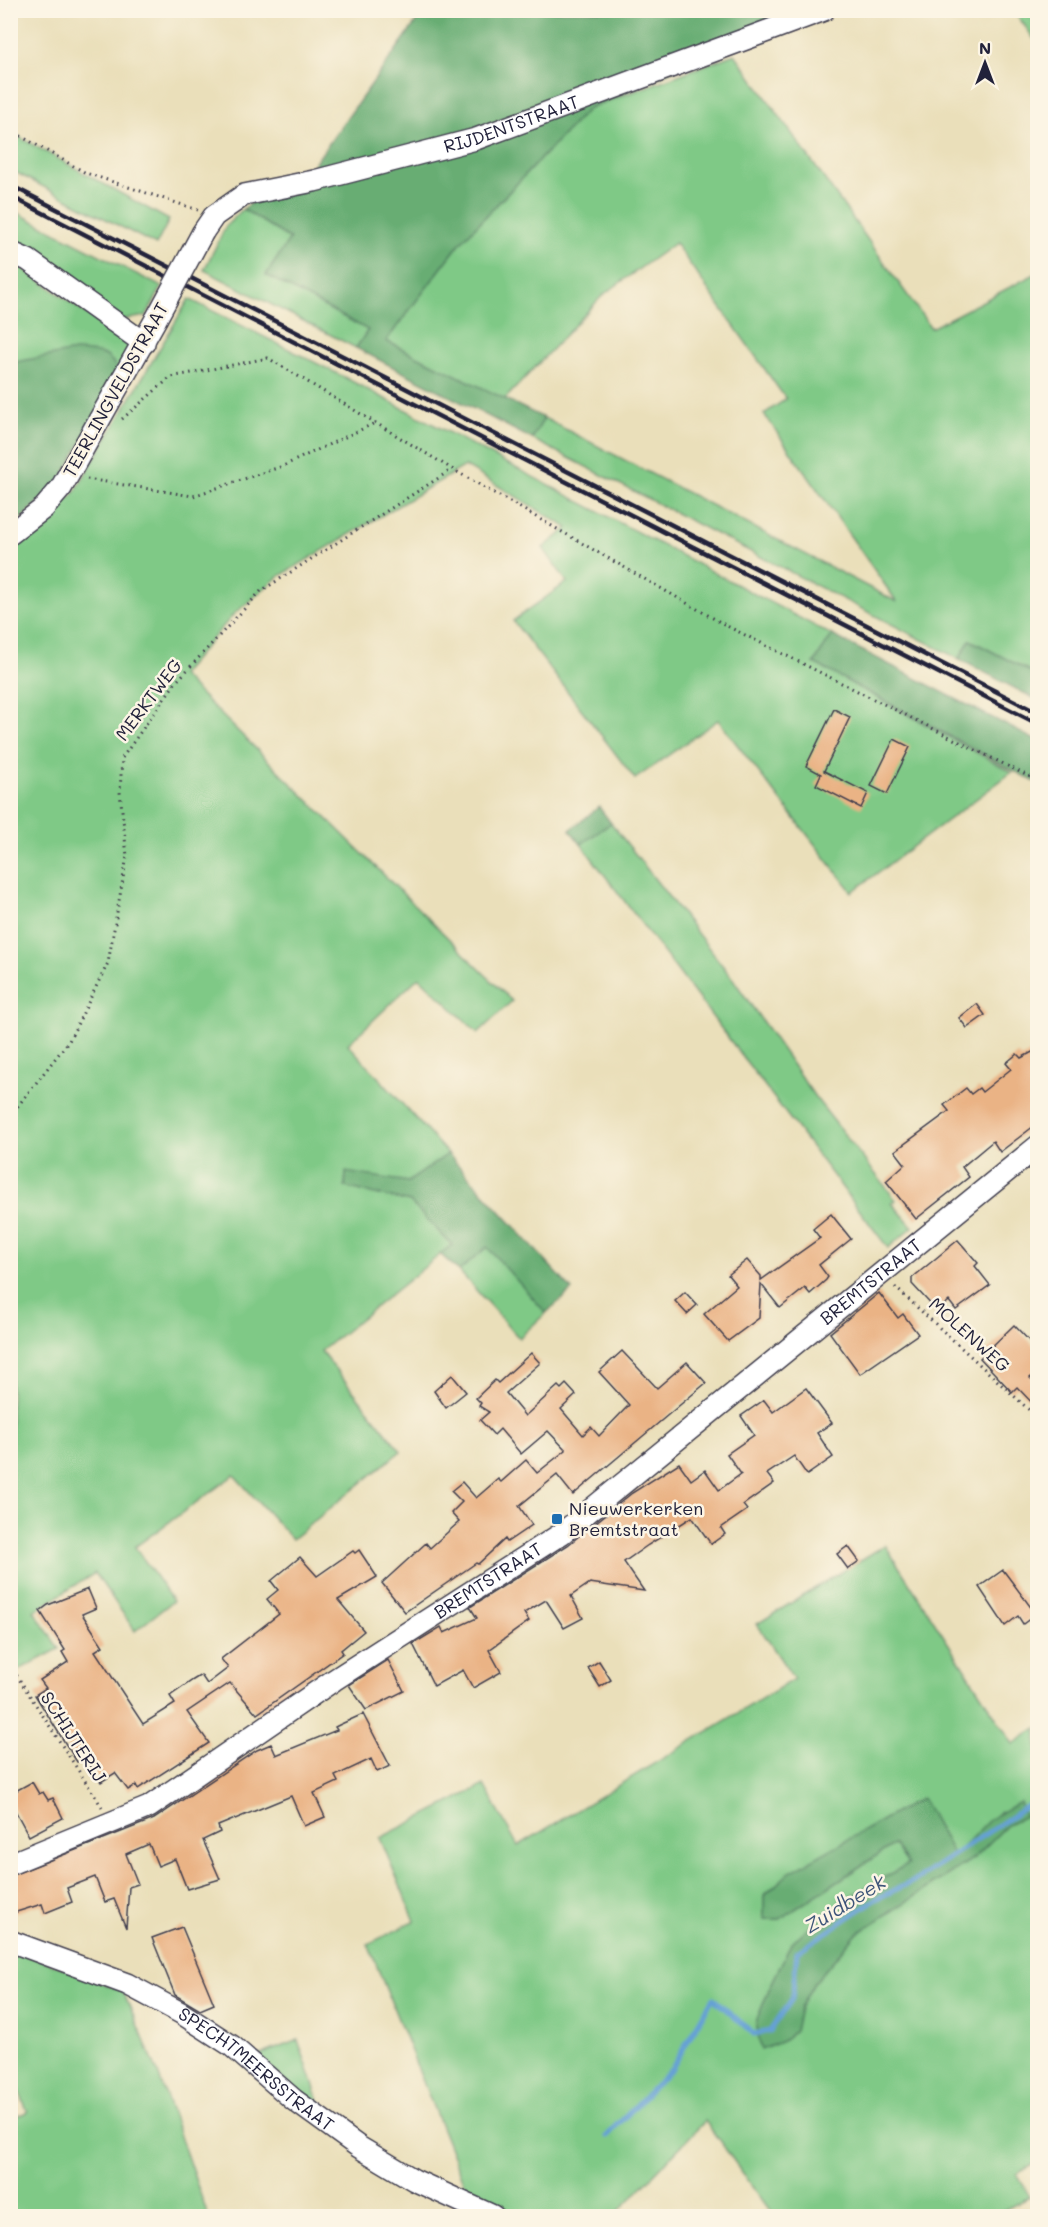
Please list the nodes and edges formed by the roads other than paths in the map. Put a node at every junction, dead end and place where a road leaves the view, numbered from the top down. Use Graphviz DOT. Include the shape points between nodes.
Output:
graph roads {
  1 [pos="824,10"];
  2 [pos="208,224"];
  3 [pos="10,252"];
  4 [pos="144,343"];
  5 [pos="10,534"];
  6 [pos="1038,1146"];
  7 [pos="10,1864"];
  8 [pos="10,1941"];
  9 [pos="494,2217"];
  1 -- 2 [label="street, RIJDENTSTRAAT" via="476,139 314,181 260,190 229,204"];
  2 -- 4 [label="street, TEERLINGVELDSTRAAT, bridge"];
  3 -- 4 [label="street" via="28,260"];
  4 -- 5 [label="street, TEERLINGVELDSTRAAT" via="68,476 44,508"];
  6 -- 7 [label="street, BREMTSTRAAT" via="561,1534 334,1680 149,1807"];
  8 -- 9 [label="street, SPECHTMEERSSTRAAT" via="127,1984 181,2013 232,2046 294,2100 359,2147 414,2180"];
}
